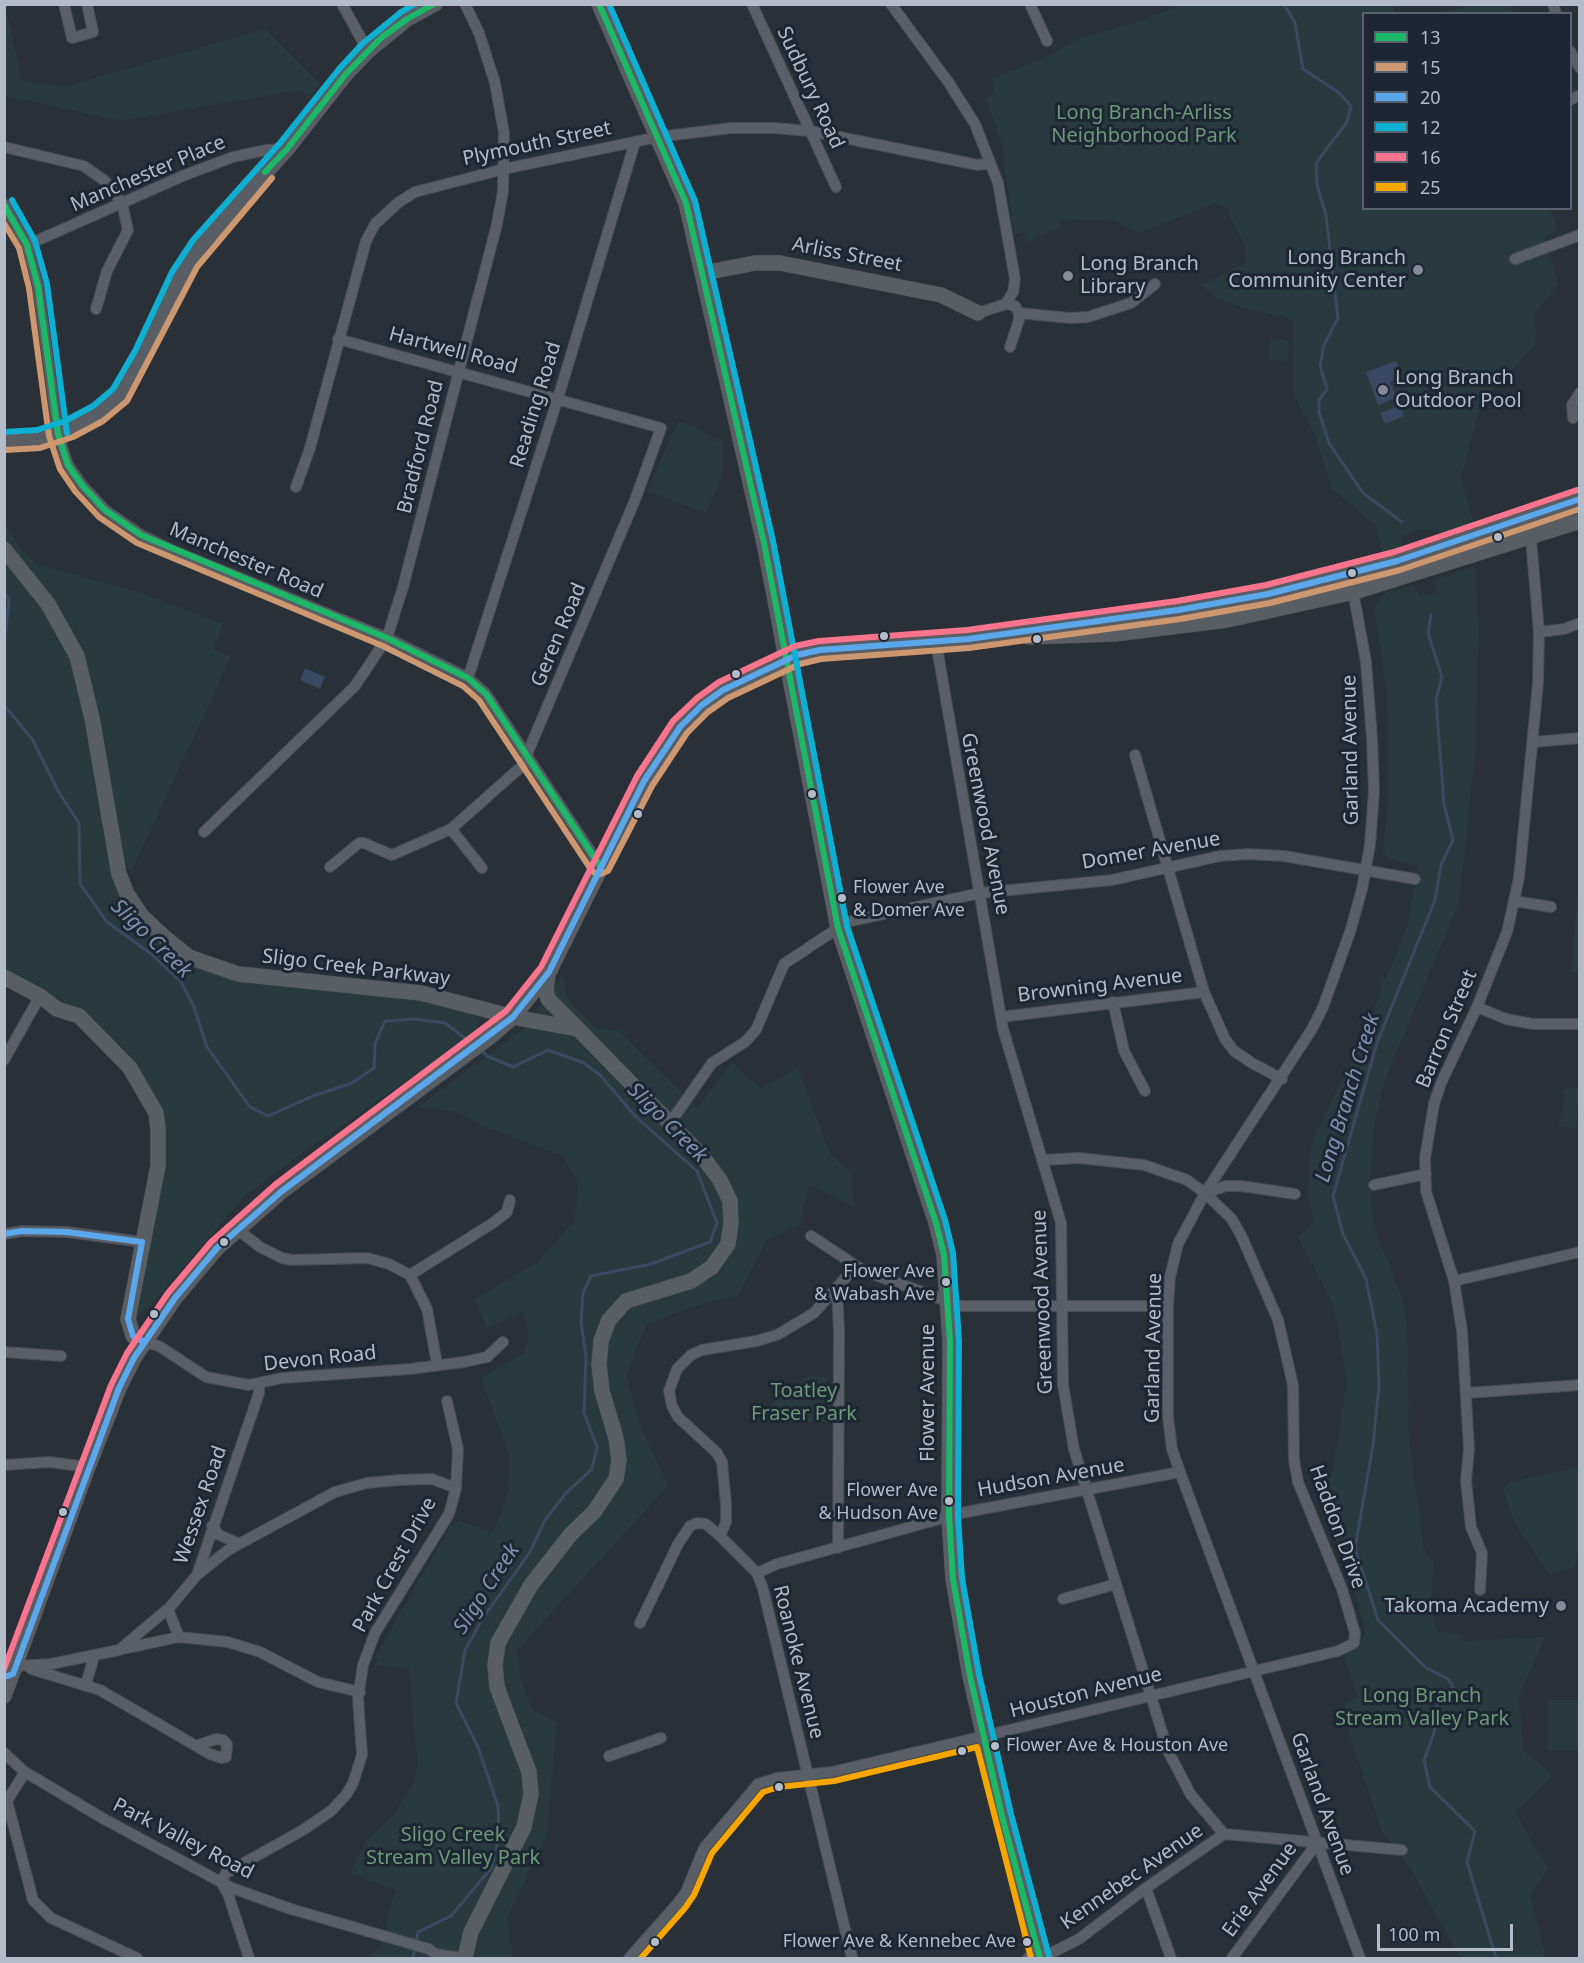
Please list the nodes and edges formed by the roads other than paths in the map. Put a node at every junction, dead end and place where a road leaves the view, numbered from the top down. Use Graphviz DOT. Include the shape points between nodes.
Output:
graph roads {
  1 [pos="64,4"];
  2 [pos="87,4"];
  3 [pos="342,4"];
  4 [pos="435,4"];
  5 [pos="465,4"];
  6 [pos="599,4"];
  7 [pos="752,4"];
  8 [pos="891,4"];
  9 [pos="1030,4"];
  10 [pos="1047,41"];
  11 [pos="368,51"];
  12 [pos="1572,54"];
  13 [pos="1580,68"];
  14 [pos="810,131"];
  15 [pos="658,137"];
  16 [pos="635,142"];
  17 [pos="4,147"];
  18 [pos="287,149"];
  19 [pos="990,163"];
  20 [pos="504,169"];
  21 [pos="836,187"];
  22 [pos="122,203"];
  23 [pos="4,204"];
  24 [pos="1580,235"];
  25 [pos="27,245"];
  26 [pos="1515,259"];
  27 [pos="704,273"];
  28 [pos="1155,284"];
  29 [pos="1006,304"];
  30 [pos="96,309"];
  31 [pos="978,312"];
  32 [pos="1019,312"];
  33 [pos="338,339"];
  34 [pos="1010,347"];
  35 [pos="459,370"];
  36 [pos="1580,393"];
  37 [pos="558,398"];
  38 [pos="1573,418"];
  39 [pos="661,428"];
  40 [pos="58,434"];
  41 [pos="4,441"];
  42 [pos="296,488"];
  43 [pos="1580,499"];
  44 [pos="1529,516"];
  45 [pos="1580,521"];
  46 [pos="1533,537"];
  47 [pos="4,549"];
  48 [pos="1350,575"];
  49 [pos="1354,592"];
  50 [pos="1580,623"];
  51 [pos="1084,628"];
  52 [pos="1539,632"];
  53 [pos="387,638"];
  54 [pos="936,642"];
  55 [pos="784,660"];
  56 [pos="468,678"];
  57 [pos="1580,738"];
  58 [pos="1533,742"];
  59 [pos="1135,755"];
  60 [pos="527,756"];
  61 [pos="451,829"];
  62 [pos="204,832"];
  63 [pos="600,866"];
  64 [pos="330,867"];
  65 [pos="1169,867"];
  66 [pos="482,868"];
  67 [pos="1365,870"];
  68 [pos="1415,879"];
  69 [pos="980,893"];
  70 [pos="1514,901"];
  71 [pos="1551,907"];
  72 [pos="838,928"];
  73 [pos="549,972"];
  74 [pos="4,977"];
  75 [pos="1204,992"];
  76 [pos="42,998"];
  77 [pos="1113,1002"];
  78 [pos="1478,1007"];
  79 [pos="513,1017"];
  80 [pos="1001,1017"];
  81 [pos="1580,1024"];
  82 [pos="578,1029"];
  83 [pos="4,1060"];
  84 [pos="1282,1079"];
  85 [pos="1145,1091"];
  86 [pos="670,1123"];
  87 [pos="1044,1160"];
  88 [pos="1426,1174"];
  89 [pos="1374,1185"];
  90 [pos="1205,1193"];
  91 [pos="1295,1194"];
  92 [pos="510,1200"];
  93 [pos="237,1229"];
  94 [pos="4,1234"];
  95 [pos="811,1236"];
  96 [pos="142,1242"];
  97 [pos="1580,1252"];
  98 [pos="856,1266"];
  99 [pos="410,1275"];
  100 [pos="1454,1281"];
  101 [pos="837,1289"];
  102 [pos="948,1304"];
  103 [pos="1064,1306"];
  104 [pos="1168,1306"];
  105 [pos="144,1342"];
  106 [pos="503,1342"];
  107 [pos="4,1352"];
  108 [pos="61,1356"];
  109 [pos="437,1364"];
  110 [pos="259,1383"];
  111 [pos="1580,1385"];
  112 [pos="1466,1394"];
  113 [pos="447,1401"];
  114 [pos="4,1465"];
  115 [pos="88,1467"];
  116 [pos="1180,1472"];
  117 [pos="456,1488"];
  118 [pos="1088,1490"];
  119 [pos="949,1516"];
  120 [pos="212,1526"];
  121 [pos="720,1536"];
  122 [pos="238,1543"];
  123 [pos="838,1548"];
  124 [pos="757,1573"];
  125 [pos="197,1575"];
  126 [pos="1116,1584"];
  127 [pos="1480,1590"];
  128 [pos="1063,1599"];
  129 [pos="168,1609"];
  130 [pos="639,1623"];
  131 [pos="179,1637"];
  132 [pos="1354,1644"];
  133 [pos="119,1650"];
  134 [pos="94,1656"];
  135 [pos="1253,1671"];
  136 [pos="11,1672"];
  137 [pos="86,1684"];
  138 [pos="360,1692"];
  139 [pos="4,1696"];
  140 [pos="1151,1696"];
  141 [pos="984,1736"];
  142 [pos="661,1738"];
  143 [pos="196,1746"];
  144 [pos="4,1753"];
  145 [pos="609,1756"];
  146 [pos="25,1772"];
  147 [pos="807,1774"];
  148 [pos="1224,1834"];
  149 [pos="1317,1843"];
  150 [pos="1402,1850"];
  151 [pos="221,1882"];
  152 [pos="1146,1888"];
  153 [pos="465,1957"];
  154 [pos="1035,1958"];
  155 [pos="137,1959"];
  156 [pos="249,1959"];
  157 [pos="629,1959"];
  158 [pos="852,1959"];
  159 [pos="1172,1959"];
  160 [pos="1232,1959"];
  161 [pos="1360,1959"];
  1 -- 2 [label="street" via="72,38 93,32"];
  3 -- 11 [label="street"];
  4 -- 11 [label="street"];
  5 -- 20 [label="street, Bradford Road" via="495,83 504,133"];
  6 -- 15 [label="street, Flower Avenue"];
  7 -- 14 [label="street, Sudbury Road"];
  8 -- 19 [label="street" via="975,124"];
  9 -- 10 [label="street"];
  11 -- 18 [label="street"];
  12 -- 13 [label="street"];
  14 -- 15 [label="street, Plymouth Street" via="730,128"];
  14 -- 19 [label="street, Plymouth Street" via="978,165"];
  14 -- 21 [label="street, Sudbury Road"];
  15 -- 16 [label="street, Plymouth Street"];
  15 -- 27 [label="street, Flower Avenue" via="686,203"];
  16 -- 20 [label="street, Plymouth Street"];
  16 -- 37 [label="street, Reading Road"];
  17 -- 22 [label="street" via="84,165 105,181"];
  18 -- 22 [label="street, Manchester Place" via="233,157"];
  18 -- 40 [label="street" via="189,262 120,395 98,414"];
  19 -- 29 [label="street" via="1002,199 1014,267 1013,292"];
  20 -- 33 [label="street, Plymouth Street" via="415,192 375,224 366,241"];
  20 -- 35 [label="street, Bradford Road" via="497,224"];
  22 -- 25 [label="street, Manchester Place"];
  22 -- 30 [label="street" via="128,231 107,271"];
  23 -- 25 [label="street, Manchester Road"];
  24 -- 26 [label="street"];
  25 -- 40 [label="street, Manchester Road" via="38,286"];
  27 -- 31 [label="street, Arliss Street" via="755,263 780,263 941,295"];
  27 -- 55 [label="street, Flower Avenue" via="764,543"];
  28 -- 32 [label="street" via="1131,303 1088,317"];
  29 -- 31 [label="street"];
  29 -- 32 [label="street" via="1015,306"];
  32 -- 34 [label="street"];
  33 -- 35 [label="street, Hartwell Road"];
  33 -- 42 [label="street, Plymouth Street"];
  35 -- 37 [label="street, Hartwell Road"];
  35 -- 53 [label="street, Bradford Road"];
  36 -- 38 [label="street" via="1572,405"];
  37 -- 39 [label="street, Hartwell Road"];
  37 -- 56 [label="street, Reading Road"];
  39 -- 60 [label="street, Geren Road" via="635,500"];
  40 -- 41 [label="street"];
  40 -- 53 [label="street, Manchester Road" via="68,465 82,485 105,510 141,535"];
  43 -- 44 [label="street"];
  44 -- 46 [label="street, Barron Street"];
  44 -- 48 [label="street"];
  45 -- 46 [label="street"];
  46 -- 49 [label="street"];
  46 -- 52 [label="street, Barron Street"];
  47 -- 79 [label="street, Sligo Creek Parkway" via="48,604 76,656 90,710 119,874 141,915 163,936 189,957 238,974 421,993"];
  48 -- 49 [label="street, Garland Avenue"];
  48 -- 51 [label="street"];
  49 -- 51 [label="street" via="1227,620 1135,633"];
  49 -- 67 [label="street, Garland Avenue" via="1366,662 1372,738 1374,791"];
  50 -- 52 [label="street"];
  51 -- 54 [label="street"];
  52 -- 58 [label="street, Barron Street"];
  53 -- 56 [label="street, Manchester Road"];
  53 -- 62 [label="street, Bradford Road" via="355,686"];
  54 -- 55 [label="street" via="820,650"];
  54 -- 69 [label="street, Greenwood Avenue"];
  55 -- 63 [label="street" via="723,690 680,727 644,781"];
  55 -- 72 [label="street, Flower Avenue"];
  56 -- 60 [label="street, Manchester Road" via="486,694"];
  57 -- 58 [label="street"];
  58 -- 70 [label="street, Barron Street"];
  59 -- 65 [label="street"];
  60 -- 61 [label="street, Geren Road" via="522,766"];
  60 -- 63 [label="street, Manchester Road"];
  61 -- 64 [label="street, Geren Road" via="392,855 359,843"];
  61 -- 66 [label="street"];
  63 -- 73 [label="street"];
  65 -- 67 [label="street, Domer Avenue" via="1252,853"];
  65 -- 69 [label="street, Domer Avenue" via="1112,880"];
  65 -- 75 [label="street"];
  67 -- 68 [label="street, Domer Avenue"];
  67 -- 84 [label="street, Garland Avenue" via="1350,932 1323,1007"];
  69 -- 72 [label="street, Domer Avenue" via="864,917"];
  69 -- 80 [label="street, Greenwood Avenue"];
  70 -- 71 [label="street"];
  70 -- 78 [label="street, Barron Street" via="1507,932"];
  72 -- 86 [label="street, Domer Avenue" via="784,964 756,1030 712,1063"];
  72 -- 102 [label="street, Flower Avenue" via="936,1223 944,1255"];
  73 -- 79 [label="street"];
  73 -- 82 [label="street" via="548,999"];
  74 -- 76 [label="street"];
  75 -- 77 [label="street, Browning Avenue"];
  75 -- 84 [label="street" via="1225,1040 1234,1050"];
  76 -- 83 [label="street"];
  76 -- 96 [label="street" via="54,999 66,1012 79,1016 130,1068 156,1113 158,1166"];
  77 -- 80 [label="street, Browning Avenue"];
  77 -- 85 [label="street" via="1124,1050"];
  78 -- 81 [label="street" via="1506,1019 1533,1024"];
  78 -- 88 [label="street, Barron Street" via="1434,1104 1427,1136"];
  79 -- 82 [label="street, Sligo Creek Parkway"];
  79 -- 93 [label="street"];
  80 -- 87 [label="street, Greenwood Avenue"];
  82 -- 86 [label="street"];
  84 -- 90 [label="street, Garland Avenue"];
  86 -- 153 [label="street" via="720,1180 730,1202 728,1244 702,1275 626,1300 609,1320 601,1341 602,1391 619,1460 616,1479 604,1499 571,1533 531,1585 498,1644 497,1687 529,1772 531,1794 524,1827 471,1932"];
  87 -- 90 [label="street, Haddon Drive" via="1079,1158 1144,1165 1187,1180"];
  87 -- 103 [label="street, Greenwood Avenue" via="1061,1223"];
  88 -- 89 [label="street"];
  88 -- 100 [label="street, Barron Street" via="1431,1212"];
  90 -- 91 [label="street" via="1241,1186"];
  90 -- 104 [label="street, Garland Avenue" via="1178,1244"];
  90 -- 132 [label="street, Haddon Drive" via="1231,1218 1241,1235 1278,1320 1293,1385 1298,1482 1342,1589 1355,1633"];
  92 -- 99 [label="street" via="507,1212 493,1223"];
  93 -- 99 [label="street" via="282,1258 367,1258"];
  93 -- 105 [label="street" via="175,1298"];
  94 -- 96 [label="street" via="67,1232"];
  95 -- 98 [label="street"];
  96 -- 105 [label="street" via="128,1318 133,1336"];
  97 -- 100 [label="street"];
  98 -- 101 [label="street"];
  98 -- 102 [label="street"];
  99 -- 109 [label="street" via="427,1309"];
  100 -- 112 [label="street, Barron Street"];
  101 -- 121 [label="street" via="814,1313 777,1335 702,1350 677,1369 669,1391 672,1406 678,1417 717,1453 725,1471 726,1522"];
  101 -- 123 [label="street"];
  102 -- 103 [label="street"];
  102 -- 119 [label="street, Flower Avenue"];
  103 -- 104 [label="street"];
  103 -- 118 [label="street, Greenwood Avenue" via="1065,1406"];
  104 -- 116 [label="street, Garland Avenue" via="1168,1417"];
  105 -- 110 [label="street, Devon Road" via="159,1346 206,1377 249,1385"];
  105 -- 115 [label="street" via="119,1388"];
  106 -- 109 [label="street, Devon Road" via="487,1357"];
  107 -- 108 [label="street"];
  109 -- 110 [label="street, Devon Road"];
  110 -- 120 [label="street, Wessex Road" via="259,1393"];
  111 -- 112 [label="street"];
  112 -- 127 [label="street, Barron Street" via="1466,1481 1472,1527 1482,1553"];
  113 -- 117 [label="street, Park Crest Drive" via="458,1449"];
  114 -- 115 [label="street" via="49,1462"];
  115 -- 136 [label="street"];
  116 -- 118 [label="street, Hudson Avenue"];
  116 -- 135 [label="street, Garland Avenue"];
  117 -- 122 [label="street" via="432,1479 367,1484 335,1492"];
  117 -- 138 [label="street, Park Crest Drive" via="449,1514 375,1633 363,1665"];
  118 -- 119 [label="street, Hudson Avenue"];
  118 -- 126 [label="street, Greenwood Avenue"];
  119 -- 123 [label="street, Hudson Avenue"];
  119 -- 141 [label="street, Flower Avenue" via="957,1611"];
  120 -- 122 [label="street" via="219,1535"];
  120 -- 125 [label="street, Wessex Road"];
  121 -- 124 [label="street, Roanoke Avenue"];
  121 -- 130 [label="street" via="705,1524 690,1526"];
  122 -- 125 [label="street"];
  123 -- 124 [label="street, Hudson Avenue"];
  124 -- 147 [label="street, Roanoke Avenue"];
  125 -- 129 [label="street, Wessex Road"];
  126 -- 128 [label="street"];
  126 -- 140 [label="street, Greenwood Avenue"];
  129 -- 131 [label="street"];
  129 -- 133 [label="street, Wessex Road"];
  131 -- 133 [label="street"];
  131 -- 138 [label="street" via="249,1648 318,1682"];
  132 -- 135 [label="street, Houston Avenue"];
  133 -- 134 [label="street, Wessex Road"];
  134 -- 136 [label="street, Wessex Road"];
  134 -- 137 [label="street"];
  135 -- 140 [label="street, Houston Avenue"];
  135 -- 149 [label="street, Garland Avenue"];
  136 -- 137 [label="street"];
  136 -- 139 [label="street"];
  137 -- 143 [label="street"];
  138 -- 151 [label="street, Park Crest Drive" via="362,1755 346,1795 331,1811 226,1873"];
  140 -- 141 [label="street, Houston Avenue"];
  140 -- 148 [label="street, Greenwood Avenue" via="1177,1770 1191,1795"];
  141 -- 147 [label="street, Houston Avenue" via="832,1772"];
  141 -- 154 [label="street, Flower Avenue"];
  142 -- 145 [label="street"];
  144 -- 146 [label="street, Park Valley Road"];
  146 -- 151 [label="street, Park Valley Road" via="131,1835"];
  146 -- 155 [label="street" via="7,1801 33,1900 51,1918"];
  147 -- 157 [label="street, Houston Avenue" via="758,1784 704,1848 678,1903"];
  147 -- 158 [label="street, Roanoke Avenue"];
  148 -- 149 [label="street, Kennebec Avenue"];
  148 -- 152 [label="street, Kennebec Avenue"];
  149 -- 150 [label="street, Kennebec Avenue"];
  149 -- 160 [label="street, Erie Avenue"];
  149 -- 161 [label="street, Garland Avenue"];
  151 -- 153 [label="street, Park Valley Road" via="291,1909"];
  151 -- 156 [label="street"];
  152 -- 154 [label="street, Kennebec Avenue" via="1079,1939"];
  152 -- 159 [label="street"];
}
